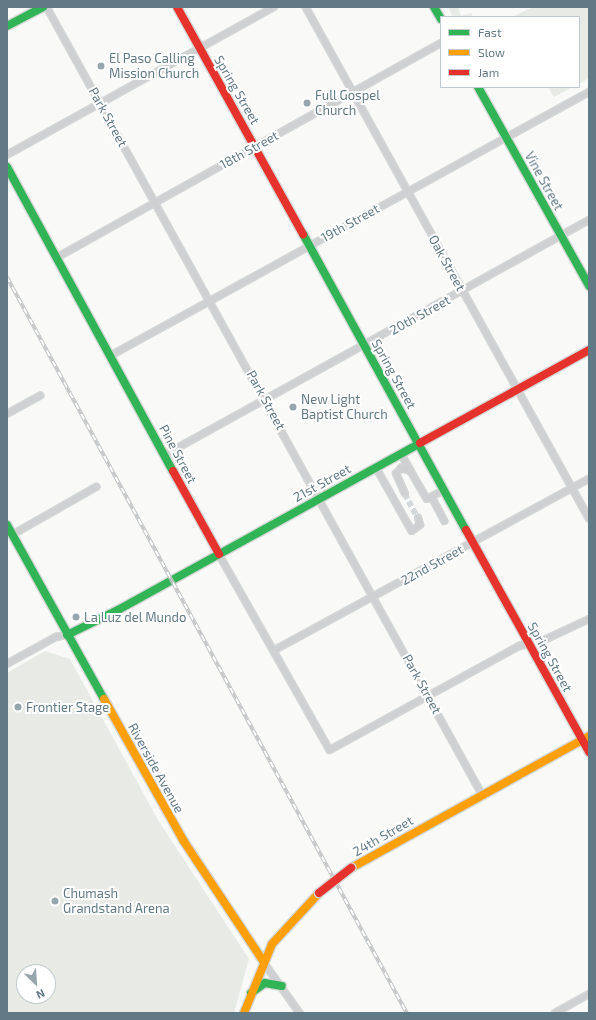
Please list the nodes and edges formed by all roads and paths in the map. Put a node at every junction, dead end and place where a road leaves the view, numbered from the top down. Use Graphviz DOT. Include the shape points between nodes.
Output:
graph roads {
  1 [pos="43,7"];
  2 [pos="47,7"];
  3 [pos="177,7"];
  4 [pos="274,7"];
  5 [pos="306,7"];
  6 [pos="434,7"];
  7 [pos="440,17"];
  8 [pos="7,26"];
  9 [pos="440,44"];
  10 [pos="200,49"];
  11 [pos="479,88"];
  12 [pos="589,92"];
  13 [pos="352,93"];
  14 [pos="101,104"];
  15 [pos="506,138"];
  16 [pos="255,147"];
  17 [pos="7,155"];
  18 [pos="7,167"];
  19 [pos="407,192"];
  20 [pos="155,202"];
  21 [pos="589,220"];
  22 [pos="560,236"];
  23 [pos="309,245"];
  24 [pos="58,257"];
  25 [pos="589,286"];
  26 [pos="463,291"];
  27 [pos="210,300"];
  28 [pos="364,346"];
  29 [pos="589,350"];
  30 [pos="112,355"];
  31 [pos="518,389"];
  32 [pos="40,396"];
  33 [pos="266,400"];
  34 [pos="7,414"];
  35 [pos="419,443"];
  36 [pos="401,453"];
  37 [pos="165,454"];
  38 [pos="376,467"];
  39 [pos="411,471"];
  40 [pos="589,479"];
  41 [pos="96,487"];
  42 [pos="572,488"];
  43 [pos="444,490"];
  44 [pos="405,494"];
  45 [pos="432,497"];
  46 [pos="319,498"];
  47 [pos="418,518"];
  48 [pos="589,518"];
  49 [pos="445,521"];
  50 [pos="7,525"];
  51 [pos="12,535"];
  52 [pos="473,542"];
  53 [pos="219,554"];
  54 [pos="374,597"];
  55 [pos="589,619"];
  56 [pos="67,635"];
  57 [pos="529,643"];
  58 [pos="275,650"];
  59 [pos="7,664"];
  60 [pos="429,696"];
  61 [pos="586,738"];
  62 [pos="589,752"];
  63 [pos="482,794"];
  64 [pos="263,961"];
  65 [pos="282,986"];
  66 [pos="251,994"];
  67 [pos="589,994"];
  68 [pos="244,1013"];
  69 [pos="300,1013"];
  70 [pos="555,1013"];
  1 -- 8 [label="main road"];
  2 -- 14 [label="street, Park Street"];
  3 -- 10 [label="main road, Spring Street"];
  4 -- 10 [label="street"];
  5 -- 13 [label="street, Oak Street"];
  6 -- 7 [label="main road"];
  9 -- 13 [label="street, 18th Street"];
  10 -- 14 [label="street"];
  10 -- 16 [label="main road, Spring Street"];
  11 -- 15 [label="main road, Vine Street"];
  12 -- 15 [label="street, 19th Street"];
  13 -- 16 [label="street, 18th Street"];
  13 -- 19 [label="street, Oak Street"];
  14 -- 17 [label="street"];
  14 -- 20 [label="street, Park Street"];
  15 -- 19 [label="street, 19th Street"];
  15 -- 22 [label="main road, Vine Street"];
  16 -- 20 [label="street, 18th Street"];
  16 -- 23 [label="main road, Spring Street"];
  18 -- 24 [label="main road, Pine Street"];
  19 -- 23 [label="street, 19th Street"];
  19 -- 26 [label="street, Oak Street"];
  20 -- 24 [label="street, 18th Street"];
  20 -- 27 [label="street, Park Street"];
  21 -- 22 [label="street, 20th Street"];
  22 -- 25 [label="main road, Vine Street"];
  22 -- 26 [label="street, 20th Street"];
  23 -- 27 [label="street, 19th Street"];
  23 -- 28 [label="main road, Spring Street"];
  24 -- 30 [label="main road, Pine Street"];
  26 -- 28 [label="street, 20th Street"];
  26 -- 31 [label="street, Oak Street"];
  27 -- 30 [label="street, 19th Street"];
  27 -- 33 [label="street, Park Street"];
  28 -- 33 [label="street, 20th Street"];
  28 -- 35 [label="main road, Spring Street"];
  29 -- 31 [label="main road, 21st Street"];
  30 -- 37 [label="main road, Pine Street"];
  31 -- 35 [label="main road, 21st Street"];
  31 -- 42 [label="street, Oak Street"];
  32 -- 34 [label="street"];
  33 -- 37 [label="street, 20th Street"];
  33 -- 46 [label="street, Park Street"];
  35 -- 36 [label="main road, 21st Street"];
  35 -- 43 [label="main road, Spring Street"];
  36 -- 38 [label="main road, 21st Street"];
  36 -- 39 [label="street"];
  37 -- 53 [label="main road, Pine Street"];
  38 -- 46 [label="main road, 21st Street"];
  38 -- 47 [label="street" via="412,531 420,525"];
  39 -- 44 [label="street" via="401,468 396,474"];
  39 -- 45 [label="street" via="426,497"];
  40 -- 42 [label="street, 22nd Street"];
  41 -- 51 [label="street"];
  42 -- 48 [label="street, Oak Street"];
  42 -- 52 [label="street, 22nd Street"];
  43 -- 45 [label="street"];
  43 -- 52 [label="main road, Spring Street"];
  45 -- 49 [label="street"];
  46 -- 53 [label="main road, 21st Street"];
  46 -- 54 [label="street, Park Street"];
  50 -- 51 [label="main road, Riverside Avenue"];
  51 -- 56 [label="main road, Riverside Avenue"];
  52 -- 54 [label="street, 22nd Street"];
  52 -- 57 [label="main road, Spring Street"];
  53 -- 56 [label="main road, 21st Street"];
  53 -- 58 [label="street, Pine Street" via="264,637"];
  54 -- 58 [label="street, 22nd Street"];
  54 -- 60 [label="street, Park Street"];
  55 -- 57 [label="street" via="540,642"];
  56 -- 59 [label="street" via="56,637"];
  56 -- 64 [label="main road, Riverside Avenue" via="183,840"];
  57 -- 60 [label="street" via="519,646"];
  57 -- 61 [label="main road, Spring Street"];
  58 -- 60 [label="street, Pine Street" via="330,750"];
  60 -- 63 [label="street, Park Street"];
  61 -- 62 [label="main road, Spring Street"];
  61 -- 63 [label="main road, 24th Street"];
  63 -- 64 [label="main road, 24th Street, bridge" via="351,868 319,893 284,929"];
  64 -- 65 [label="street, Riverside Avenue"];
  64 -- 66 [label="main road, 24th Street"];
  65 -- 66 [label="main road" via="273,982 265,983"];
  65 -- 69 [label="street, Riverside Avenue"];
  66 -- 68 [label="main road, 24th Street"];
  67 -- 70 [label="street"];
}
